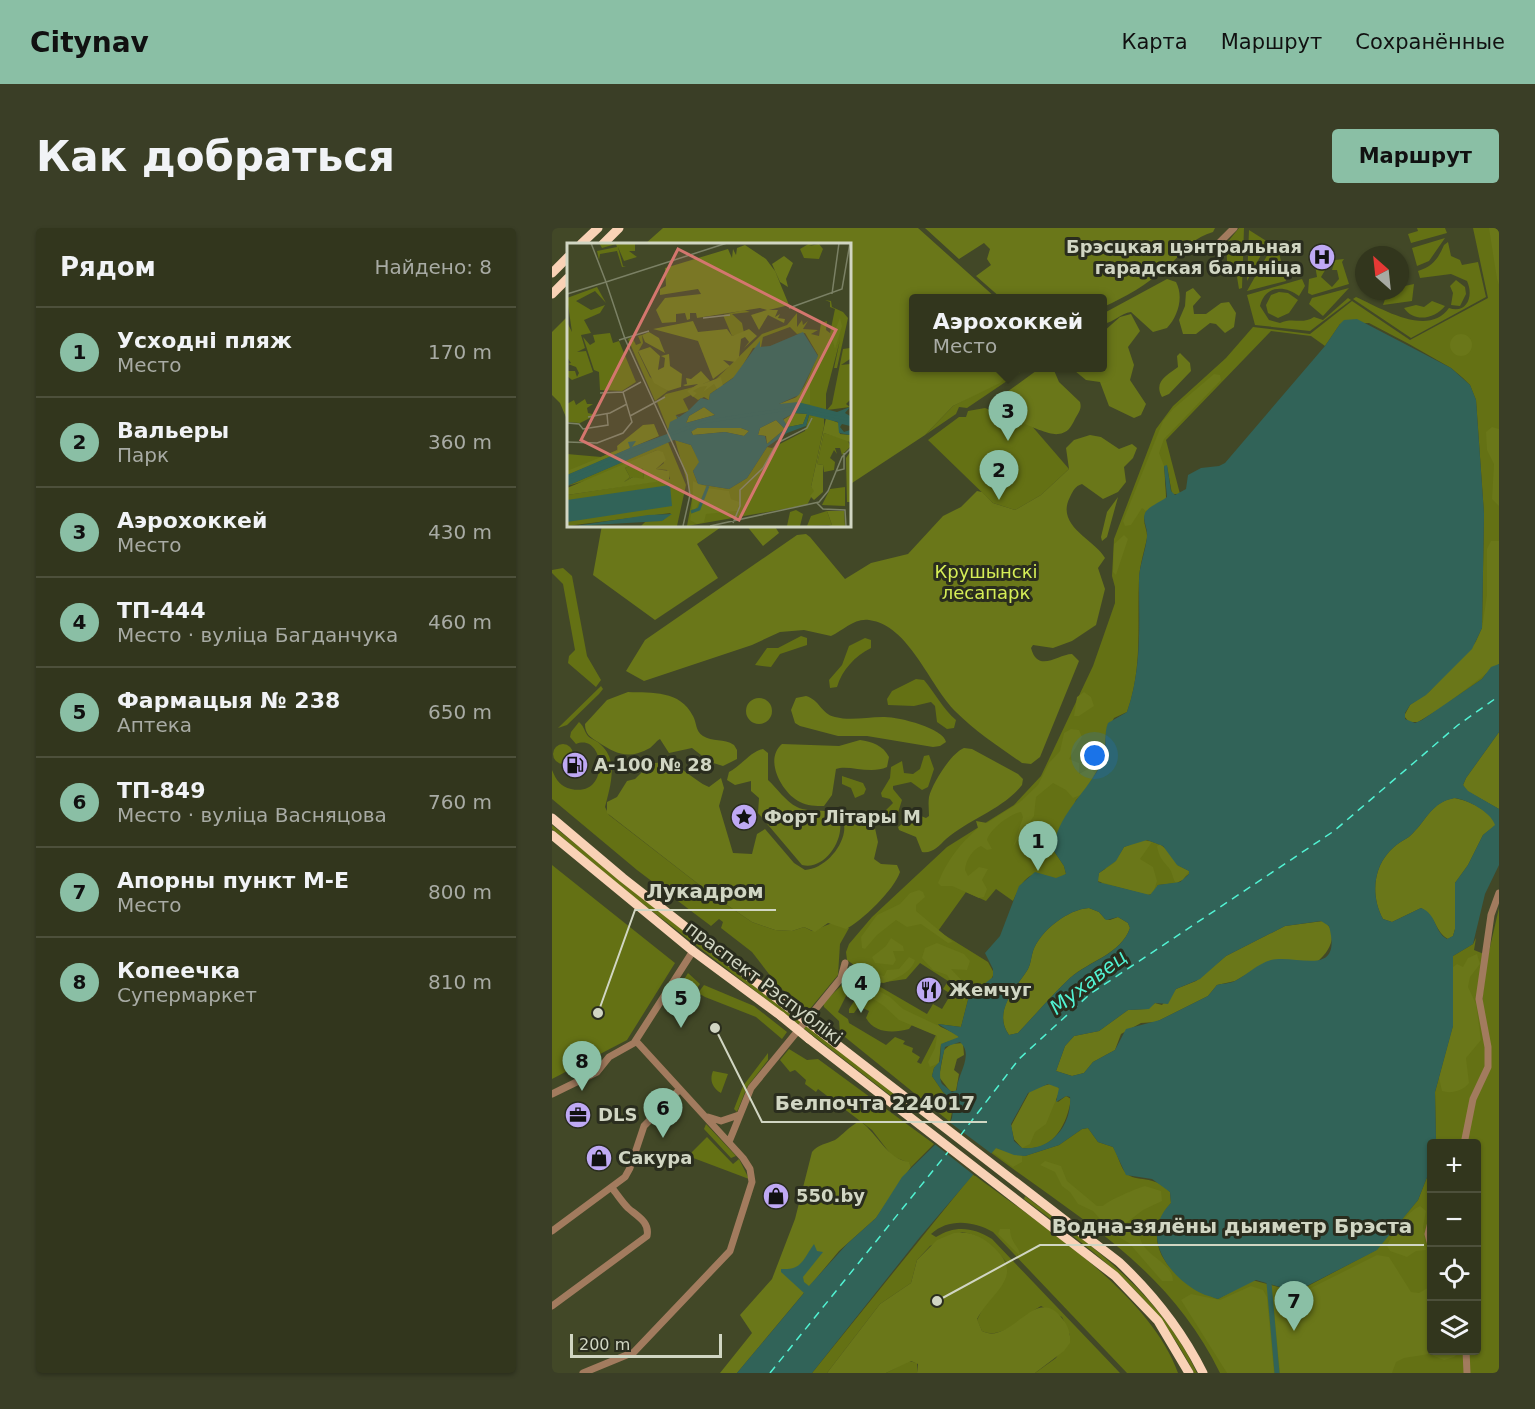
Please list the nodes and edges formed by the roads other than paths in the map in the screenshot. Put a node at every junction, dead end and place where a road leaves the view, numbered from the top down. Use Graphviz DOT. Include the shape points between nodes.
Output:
graph roads {
  1 [pos="598,228"];
  2 [pos="619,228"];
  3 [pos="1234,228"];
  4 [pos="1220,242"];
  5 [pos="582,243"];
  6 [pos="604,243"];
  7 [pos="567,258"];
  8 [pos="552,273"];
  9 [pos="567,279"];
  10 [pos="552,294"];
  11 [pos="552,818"];
  12 [pos="552,835"];
  13 [pos="1499,893"];
  14 [pos="693,951"];
  15 [pos="845,963"];
  16 [pos="636,1041"];
  17 [pos="679,1090"];
  18 [pos="552,1094"];
  19 [pos="702,1114"];
  20 [pos="739,1115"];
  21 [pos="1465,1139"];
  22 [pos="729,1142"];
  23 [pos="612,1188"];
  24 [pos="552,1231"];
  25 [pos="552,1306"];
  26 [pos="1466,1355"];
  27 [pos="583,1373"];
  28 [pos="1189,1373"];
  29 [pos="1203,1373"];
  30 [pos="1467,1373"];
  1 -- 5 [label="highway"];
  2 -- 6 [label="highway"];
  3 -- 4 [label="street"];
  7 -- 8 [label="highway"];
  9 -- 10 [label="highway"];
  11 -- 29 [label="highway, праспект Рэспублікі, bridge" via="623,878 1119,1262 1157,1300"];
  12 -- 14 [label="highway, праспект Рэспублікі"];
  13 -- 21 [label="street" via="1491,915 1479,999 1488,1067 1473,1099"];
  14 -- 16 [label="street"];
  14 -- 28 [label="highway, праспект Рэспублікі, bridge" via="1115,1275 1158,1321"];
  15 -- 20 [label="street" via="841,978 751,1088"];
  16 -- 17 [label="street"];
  16 -- 18 [label="street" via="609,1057 599,1071"];
  17 -- 19 [label="street"];
  17 -- 23 [label="street" via="644,1126 630,1168"];
  19 -- 20 [label="street" via="717,1121"];
  19 -- 22 [label="street"];
  20 -- 22 [label="street"];
  22 -- 27 [label="street" via="746,1161 753,1178 730,1251 634,1352"];
  23 -- 24 [label="street"];
  23 -- 25 [label="street" via="628,1209 642,1219 647,1236"];
  26 -- 30 [label="street"];
}
